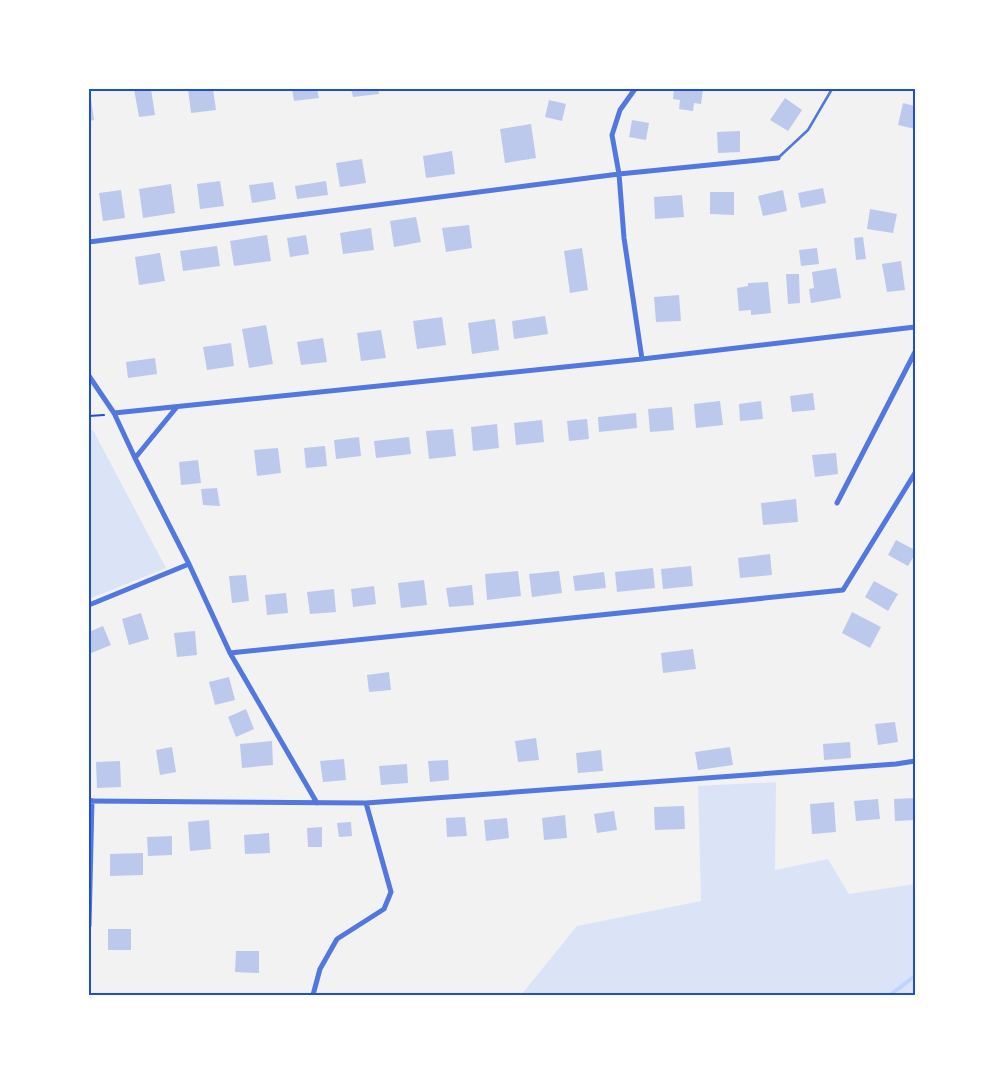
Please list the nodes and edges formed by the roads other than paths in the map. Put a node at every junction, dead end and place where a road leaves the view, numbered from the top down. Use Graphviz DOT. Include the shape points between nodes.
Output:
graph roads {
  1 [pos="635,89"];
  2 [pos="832,89"];
  3 [pos="778,158"];
  4 [pos="620,174"];
  5 [pos="89,242"];
  6 [pos="915,326"];
  7 [pos="915,352"];
  8 [pos="642,358"];
  9 [pos="89,376"];
  10 [pos="176,408"];
  11 [pos="114,413"];
  12 [pos="135,458"];
  13 [pos="915,473"];
  14 [pos="837,503"];
  15 [pos="189,564"];
  16 [pos="89,604"];
  17 [pos="230,653"];
  18 [pos="915,761"];
  19 [pos="91,801"];
  20 [pos="317,803"];
  21 [pos="366,803"];
  22 [pos="89,926"];
  23 [pos="314,995"];
  1 -- 4 [label="street" via="620,110 612,135"];
  2 -- 3 [label="lane" via="808,130"];
  3 -- 4 [label="street"];
  4 -- 5 [label="street"];
  4 -- 8 [label="street" via="624,238"];
  6 -- 8 [label="street"];
  7 -- 14 [label="street"];
  8 -- 10 [label="street"];
  9 -- 11 [label="street"];
  10 -- 11 [label="street"];
  10 -- 12 [label="street"];
  11 -- 12 [label="street"];
  12 -- 15 [label="street"];
  13 -- 17 [label="street" via="843,590"];
  15 -- 16 [label="street"];
  15 -- 17 [label="street"];
  17 -- 20 [label="street"];
  18 -- 21 [label="street"];
  19 -- 20 [label="street"];
  19 -- 22 [label="street"];
  20 -- 21 [label="street"];
  21 -- 23 [label="street" via="391,892 384,909 337,939 320,969"];
}
